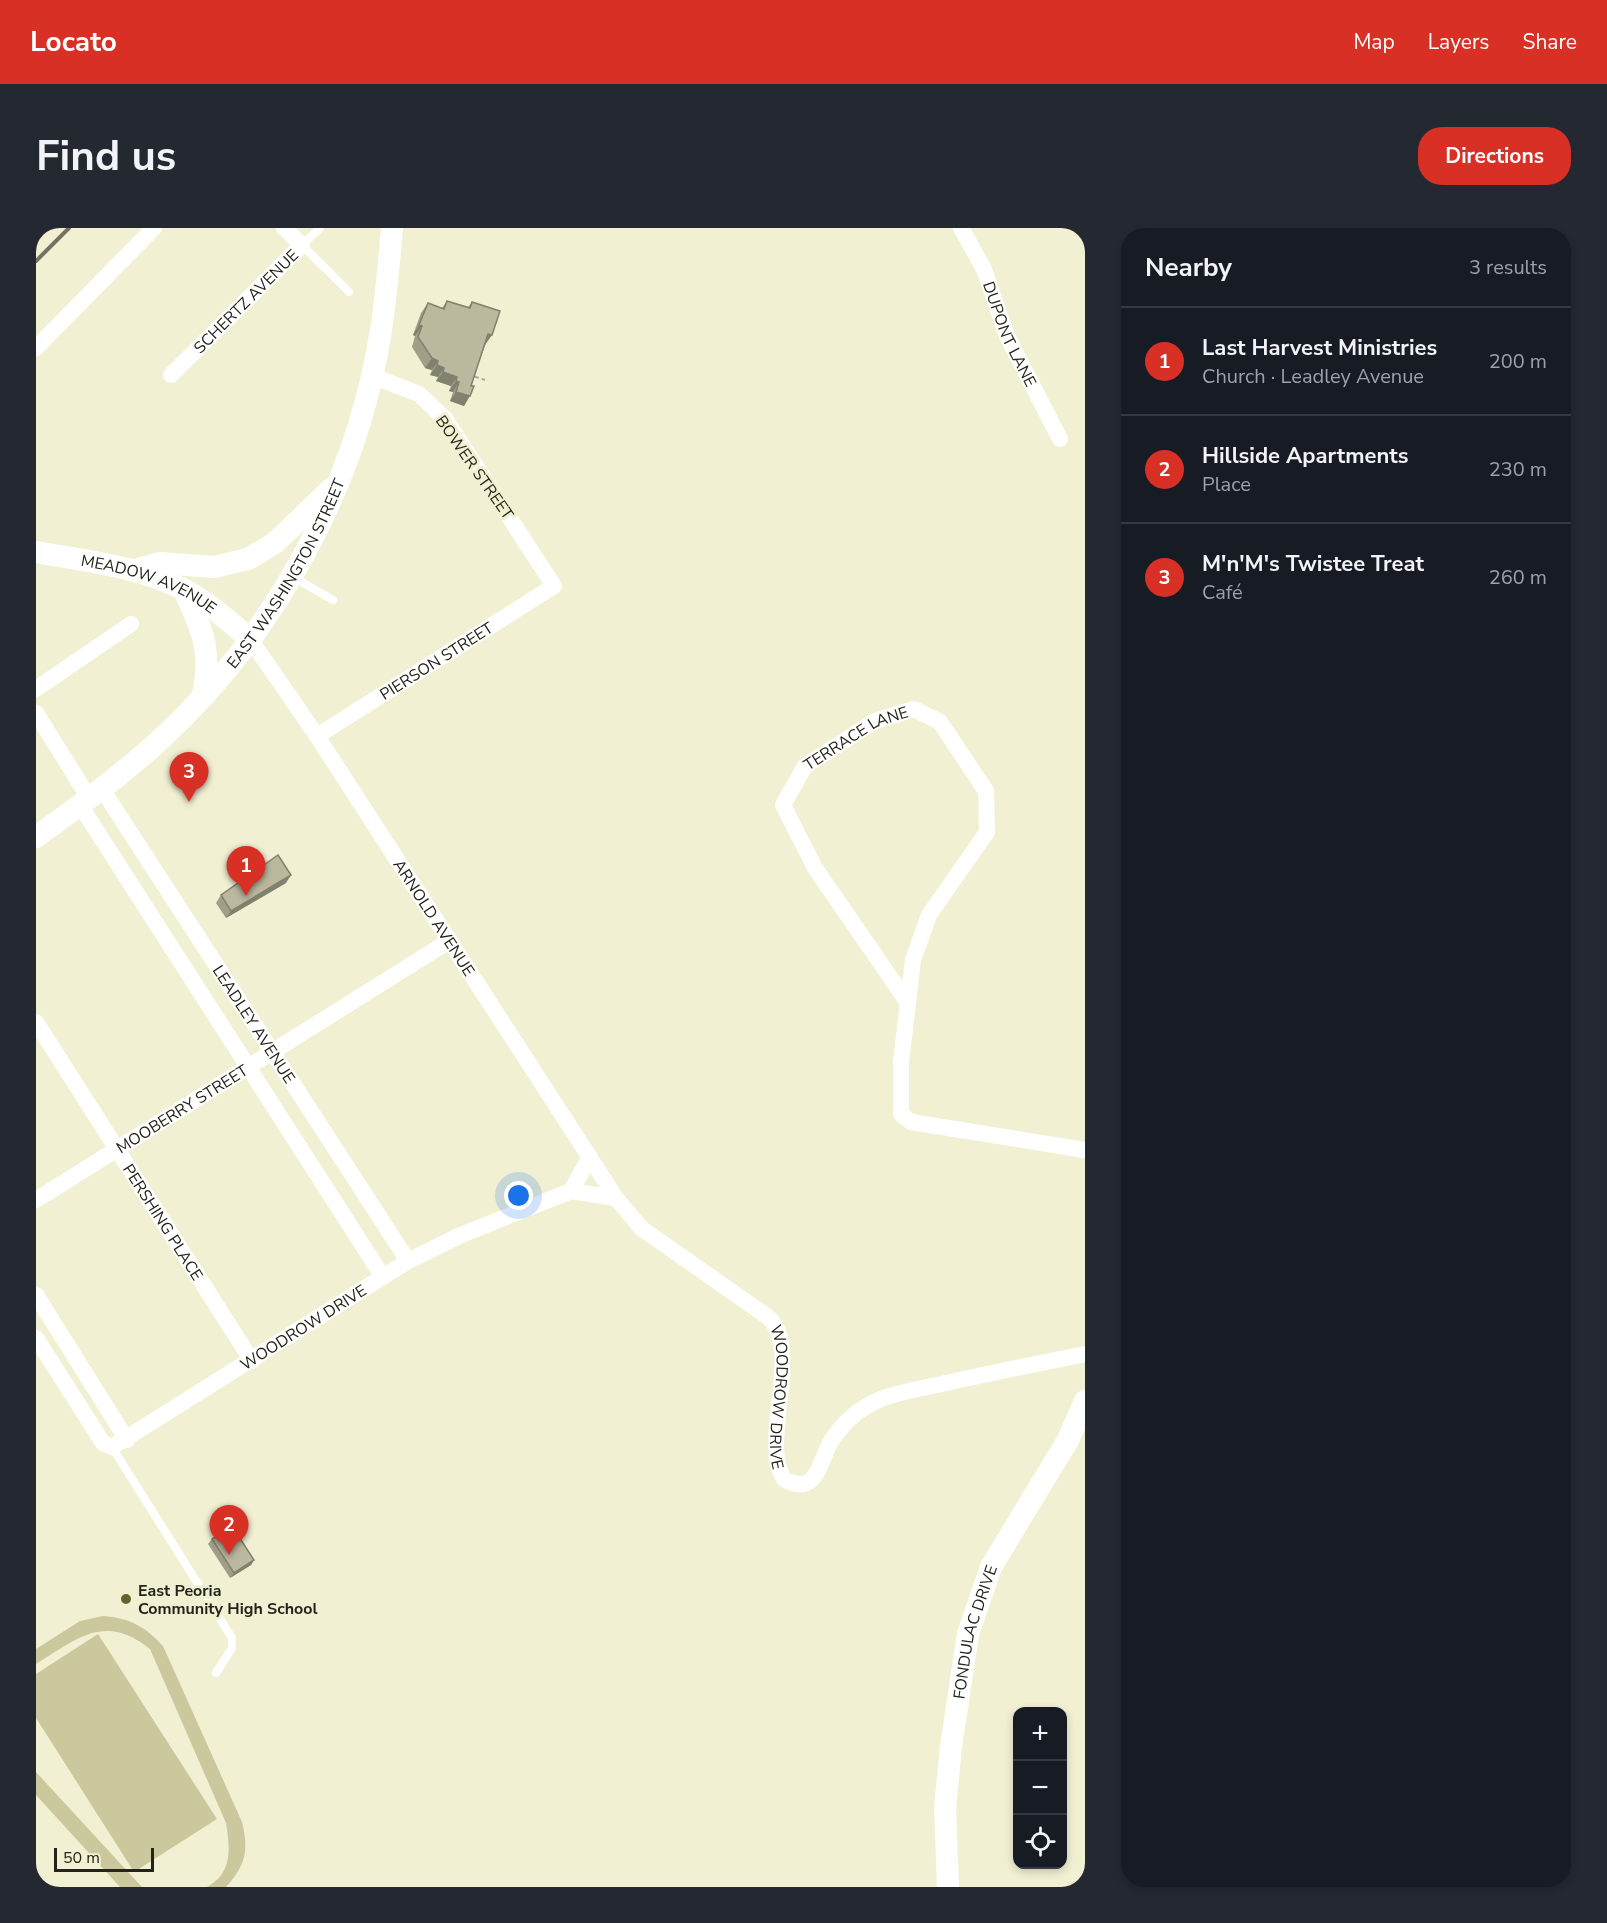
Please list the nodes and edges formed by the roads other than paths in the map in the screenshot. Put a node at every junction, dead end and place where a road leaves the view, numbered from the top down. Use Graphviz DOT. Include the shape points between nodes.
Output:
graph roads {
  1 [pos="154,228"];
  2 [pos="284,228"];
  3 [pos="320,228"];
  4 [pos="392,228"];
  5 [pos="961,228"];
  6 [pos="302,245"];
  7 [pos="349,292"];
  8 [pos="36,348"];
  9 [pos="171,375"];
  10 [pos="372,376"];
  11 [pos="1060,440"];
  12 [pos="336,485"];
  13 [pos="36,552"];
  14 [pos="135,570"];
  15 [pos="293,577"];
  16 [pos="554,586"];
  17 [pos="184,590"];
  18 [pos="333,600"];
  19 [pos="131,624"];
  20 [pos="250,639"];
  21 [pos="36,689"];
  22 [pos="203,698"];
  23 [pos="36,713"];
  24 [pos="317,736"];
  25 [pos="90,797"];
  26 [pos="36,837"];
  27 [pos="449,941"];
  28 [pos="908,1003"];
  29 [pos="36,1022"];
  30 [pos="273,1051"];
  31 [pos="247,1068"];
  32 [pos="117,1150"];
  33 [pos="1085,1150"];
  34 [pos="590,1157"];
  35 [pos="572,1191"];
  36 [pos="616,1198"];
  37 [pos="36,1200"];
  38 [pos="408,1261"];
  39 [pos="383,1277"];
  40 [pos="36,1295"];
  41 [pos="36,1338"];
  42 [pos="1085,1354"];
  43 [pos="252,1361"];
  44 [pos="1085,1401"];
  45 [pos="115,1445"];
  46 [pos="216,1673"];
  47 [pos="948,1887"];
  1 -- 8 [label="street"];
  2 -- 6 [label="street"];
  3 -- 6 [label="lane, SCHERTZ AVENUE"];
  4 -- 10 [label="main road, EAST WASHINGTON STREET"];
  5 -- 11 [label="street, DUPONT LANE" via="984,269 1007,336"];
  6 -- 7 [label="lane"];
  6 -- 9 [label="street, SCHERTZ AVENUE"];
  10 -- 12 [label="main road, EAST WASHINGTON STREET"];
  10 -- 16 [label="street, BOWER STREET" via="419,394 446,420"];
  12 -- 14 [label="main road" via="274,543 248,559 214,567 159,563"];
  12 -- 15 [label="main road, EAST WASHINGTON STREET"];
  13 -- 14 [label="main road, MEADOW AVENUE"];
  14 -- 17 [label="main road, MEADOW AVENUE"];
  15 -- 18 [label="lane"];
  15 -- 20 [label="main road, EAST WASHINGTON STREET"];
  16 -- 24 [label="street, PIERSON STREET"];
  17 -- 20 [label="main road, MEADOW AVENUE"];
  17 -- 22 [label="main road" via="208,655"];
  19 -- 21 [label="street"];
  20 -- 22 [label="main road, EAST WASHINGTON STREET"];
  20 -- 24 [label="street, ARNOLD AVENUE"];
  22 -- 25 [label="main road, EAST WASHINGTON STREET" via="163,738"];
  23 -- 25 [label="street, LEADLEY AVENUE"];
  24 -- 27 [label="street, ARNOLD AVENUE"];
  25 -- 26 [label="main road, EAST WASHINGTON STREET"];
  25 -- 30 [label="street, LEADLEY AVENUE"];
  25 -- 31 [label="street, LEADLEY AVENUE"];
  27 -- 30 [label="street, MOOBERRY STREET"];
  27 -- 34 [label="street, ARNOLD AVENUE"];
  28 -- 28 [label="street, TERRACE LANE" via="913,960 929,915 987,832 986,791 940,722 914,709 876,721 806,766 783,805 815,868"];
  28 -- 33 [label="street, TERRACE LANE" via="899,1106 907,1120"];
  29 -- 32 [label="street, PERSHING PLACE"];
  30 -- 31 [label="street, MOOBERRY STREET"];
  30 -- 38 [label="street, LEADLEY AVENUE"];
  31 -- 32 [label="street, MOOBERRY STREET"];
  31 -- 39 [label="street, LEADLEY AVENUE"];
  32 -- 37 [label="street, MOOBERRY STREET"];
  32 -- 43 [label="street, PERSHING PLACE"];
  34 -- 35 [label="street"];
  34 -- 36 [label="street, ARNOLD AVENUE"];
  35 -- 36 [label="street"];
  35 -- 38 [label="street, WOODROW DRIVE" via="461,1235"];
  36 -- 42 [label="street, WOODROW DRIVE" via="641,1228 776,1326 782,1342 777,1464 787,1481 802,1483 812,1479 844,1422 869,1404"];
  38 -- 39 [label="street, WOODROW DRIVE"];
  39 -- 43 [label="street, WOODROW DRIVE"];
  40 -- 45 [label="street"];
  41 -- 45 [label="street"];
  43 -- 45 [label="street, WOODROW DRIVE"];
  44 -- 47 [label="main road, FONDULAC DRIVE" via="1068,1440 991,1566 968,1634 945,1808"];
  45 -- 46 [label="lane" via="232,1638 232,1648"];
}
